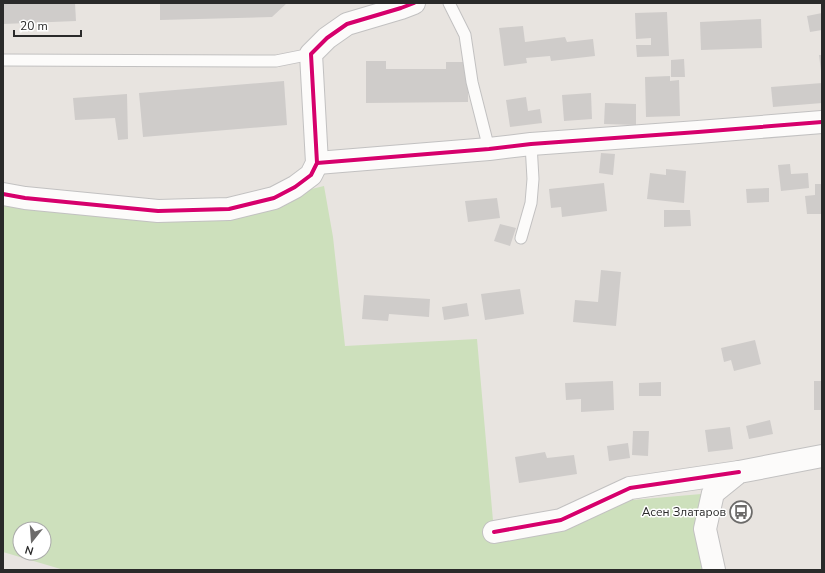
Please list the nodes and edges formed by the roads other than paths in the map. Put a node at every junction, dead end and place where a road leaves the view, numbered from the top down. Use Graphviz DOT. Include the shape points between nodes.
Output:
graph roads {
  1 [pos="414,3"];
  2 [pos="449,3"];
  3 [pos="311,54"];
  4 [pos="3,60"];
  5 [pos="822,122"];
  6 [pos="530,144"];
  7 [pos="489,148"];
  8 [pos="317,163"];
  9 [pos="3,194"];
  10 [pos="521,238"];
  11 [pos="822,456"];
  12 [pos="739,472"];
  13 [pos="494,532"];
  14 [pos="714,570"];
  1 -- 3 [label="street" via="347,24 327,38"];
  2 -- 7 [label="lane" via="465,35 472,82"];
  3 -- 4 [label="lane" via="276,61"];
  3 -- 8 [label="street"];
  5 -- 6 [label="street"];
  6 -- 7 [label="street"];
  6 -- 10 [label="lane" via="533,179 531,203"];
  7 -- 8 [label="street"];
  8 -- 9 [label="street" via="311,175 274,198 229,209 158,211"];
  11 -- 12 [label="street"];
  12 -- 13 [label="street" via="630,488 561,520"];
  12 -- 14 [label="street" via="713,493 705,530"];
}
